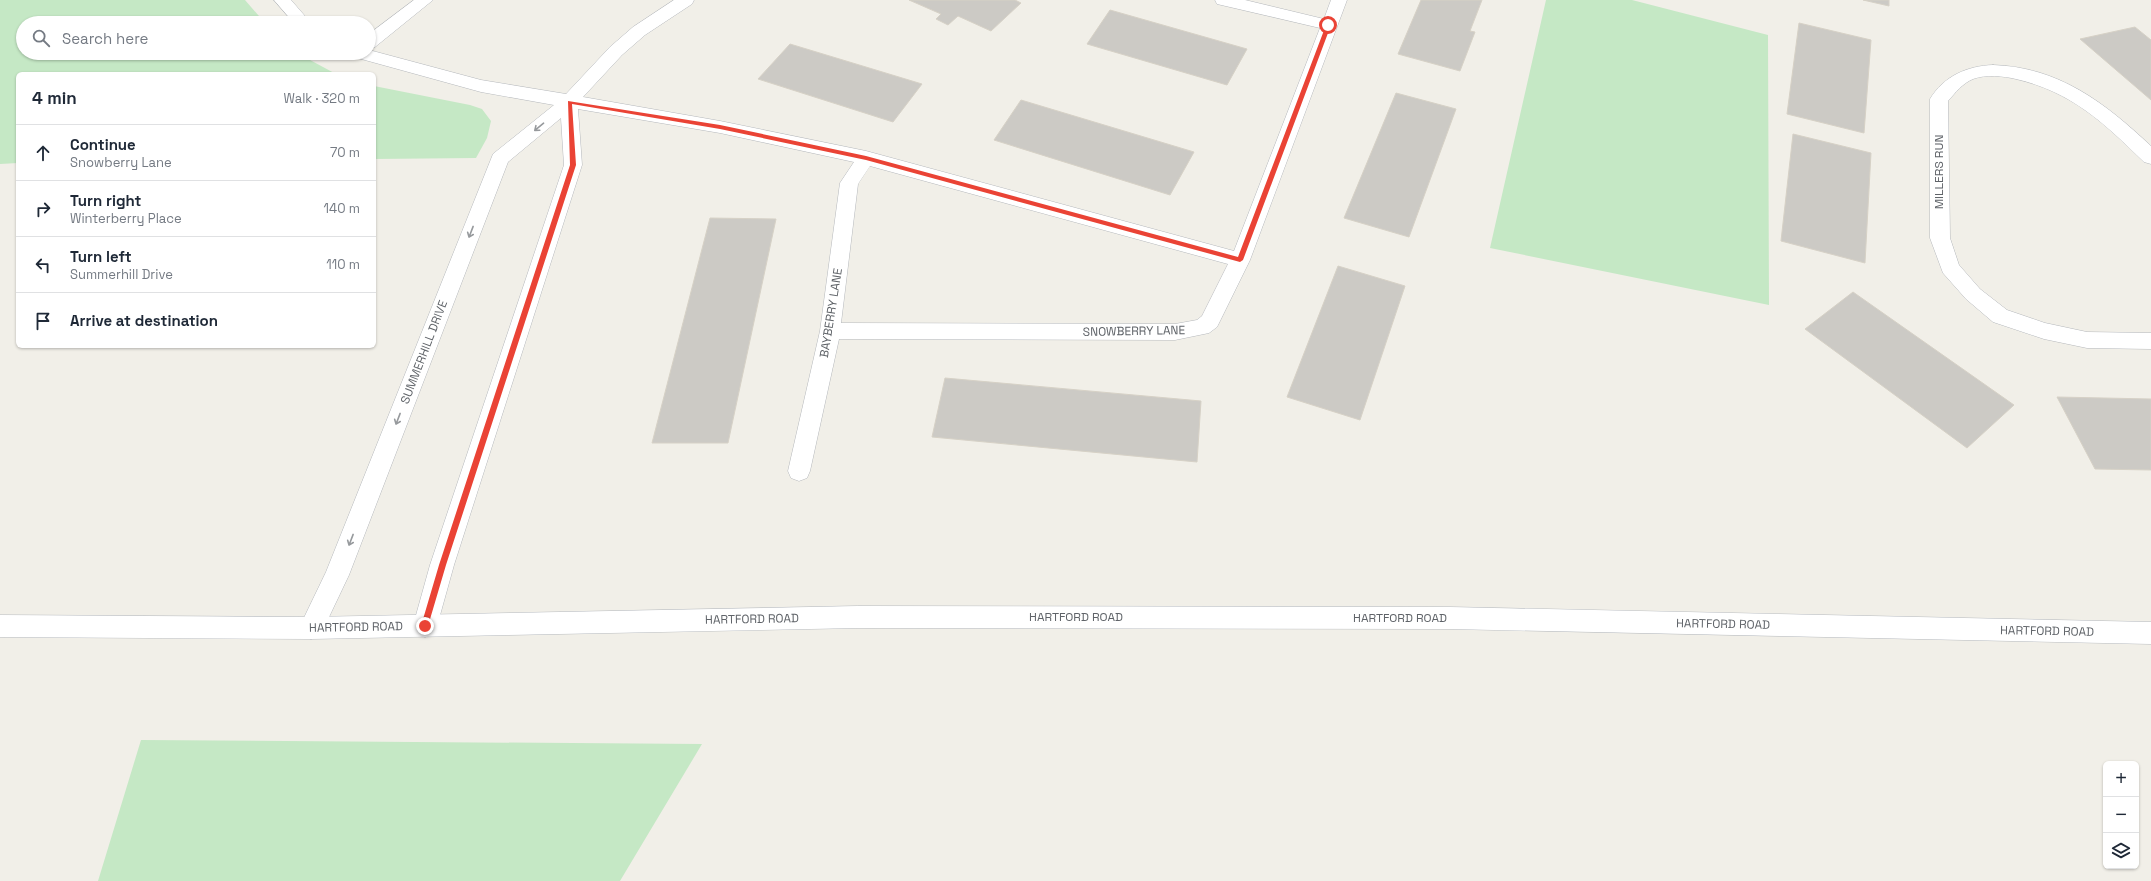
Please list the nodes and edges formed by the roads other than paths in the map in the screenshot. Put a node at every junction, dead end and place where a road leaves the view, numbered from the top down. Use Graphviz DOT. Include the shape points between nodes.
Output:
graph roads {
  1 [pos="282,0"];
  2 [pos="425,0"];
  3 [pos="686,0"];
  4 [pos="1222,0"];
  5 [pos="1339,0"];
  6 [pos="297,16"];
  7 [pos="1328,25"];
  8 [pos="376,38"];
  9 [pos="376,57"];
  10 [pos="570,102"];
  11 [pos="2151,156"];
  12 [pos="866,158"];
  13 [pos="1240,260"];
  14 [pos="830,331"];
  15 [pos="2151,341"];
  16 [pos="799,471"];
  17 [pos="0,626"];
  18 [pos="425,626"];
  19 [pos="311,628"];
  20 [pos="2151,633"];
  1 -- 6 [label="street"];
  2 -- 8 [label="street"];
  3 -- 10 [label="street, SUMMERHILL DRIVE" via="640,31 616,51"];
  4 -- 7 [label="street"];
  5 -- 7 [label="street, SNOWBERRY LANE"];
  7 -- 13 [label="street, SNOWBERRY LANE"];
  9 -- 10 [label="street" via="481,86"];
  10 -- 12 [label="street" via="720,127"];
  10 -- 18 [label="street" via="573,165 442,565"];
  10 -- 19 [label="street, SUMMERHILL DRIVE, one-way" via="500,160 337,575"];
  11 -- 15 [label="street, MILLERS RUN" via="2097,107 2068,88 2038,77 2005,71 1982,71 1966,76 1939,99 1940,238 1950,268 1973,294 2000,316 2044,332 2087,340"];
  12 -- 13 [label="street"];
  12 -- 14 [label="street, BAYBERRY LANE" via="849,183"];
  13 -- 14 [label="street, SNOWBERRY LANE" via="1210,321 1189,331"];
  14 -- 16 [label="street, BAYBERRY LANE"];
  17 -- 19 [label="street, HARTFORD ROAD"];
  18 -- 19 [label="street, HARTFORD ROAD"];
  18 -- 20 [label="street, HARTFORD ROAD" via="858,617 1450,618"];
}
